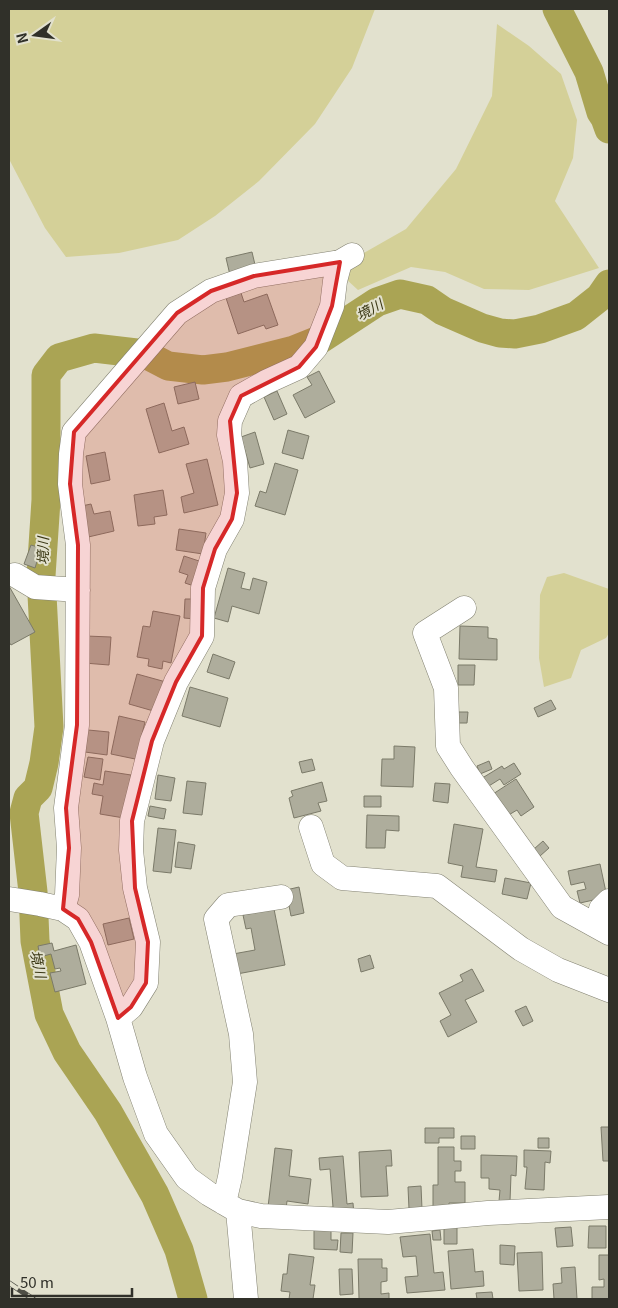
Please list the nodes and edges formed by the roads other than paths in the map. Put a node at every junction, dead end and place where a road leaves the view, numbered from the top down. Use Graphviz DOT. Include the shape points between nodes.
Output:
graph roads {
  1 [pos="33,583"];
  2 [pos="78,590"];
  3 [pos="464,608"];
  4 [pos="311,827"];
  5 [pos="281,898"];
  6 [pos="9,900"];
  7 [pos="609,901"];
  8 [pos="52,906"];
  9 [pos="605,931"];
  10 [pos="609,990"];
  11 [pos="118,1018"];
  12 [pos="231,1207"];
  13 [pos="609,1207"];
  14 [pos="246,1299"];
  1 -- 2 [label="street"];
  2 -- 8 [label="street" via="78,725 66,808 67,895"];
  2 -- 11 [label="street" via="78,545 70,484 74,432 177,313 211,291 254,276 346,258 335,281 332,306 320,337 299,367 241,396 230,420 229,435 238,493 232,519 215,549 203,588 202,636 176,682 152,741 132,821 135,888 148,942 146,982 131,1007"];
  3 -- 9 [label="street" via="425,633 446,688 448,746 562,907"];
  4 -- 10 [label="street" via="322,864 342,878 437,886 521,949 558,970"];
  5 -- 12 [label="street" via="228,905 216,919 241,1034 246,1082"];
  6 -- 8 [label="street"];
  7 -- 9 [label="street" via="601,910"];
  8 -- 11 [label="street" via="78,920 91,942"];
  11 -- 12 [label="street" via="156,1134 187,1178"];
  12 -- 13 [label="street" via="261,1216 388,1222 488,1212"];
  12 -- 14 [label="street"];
}
